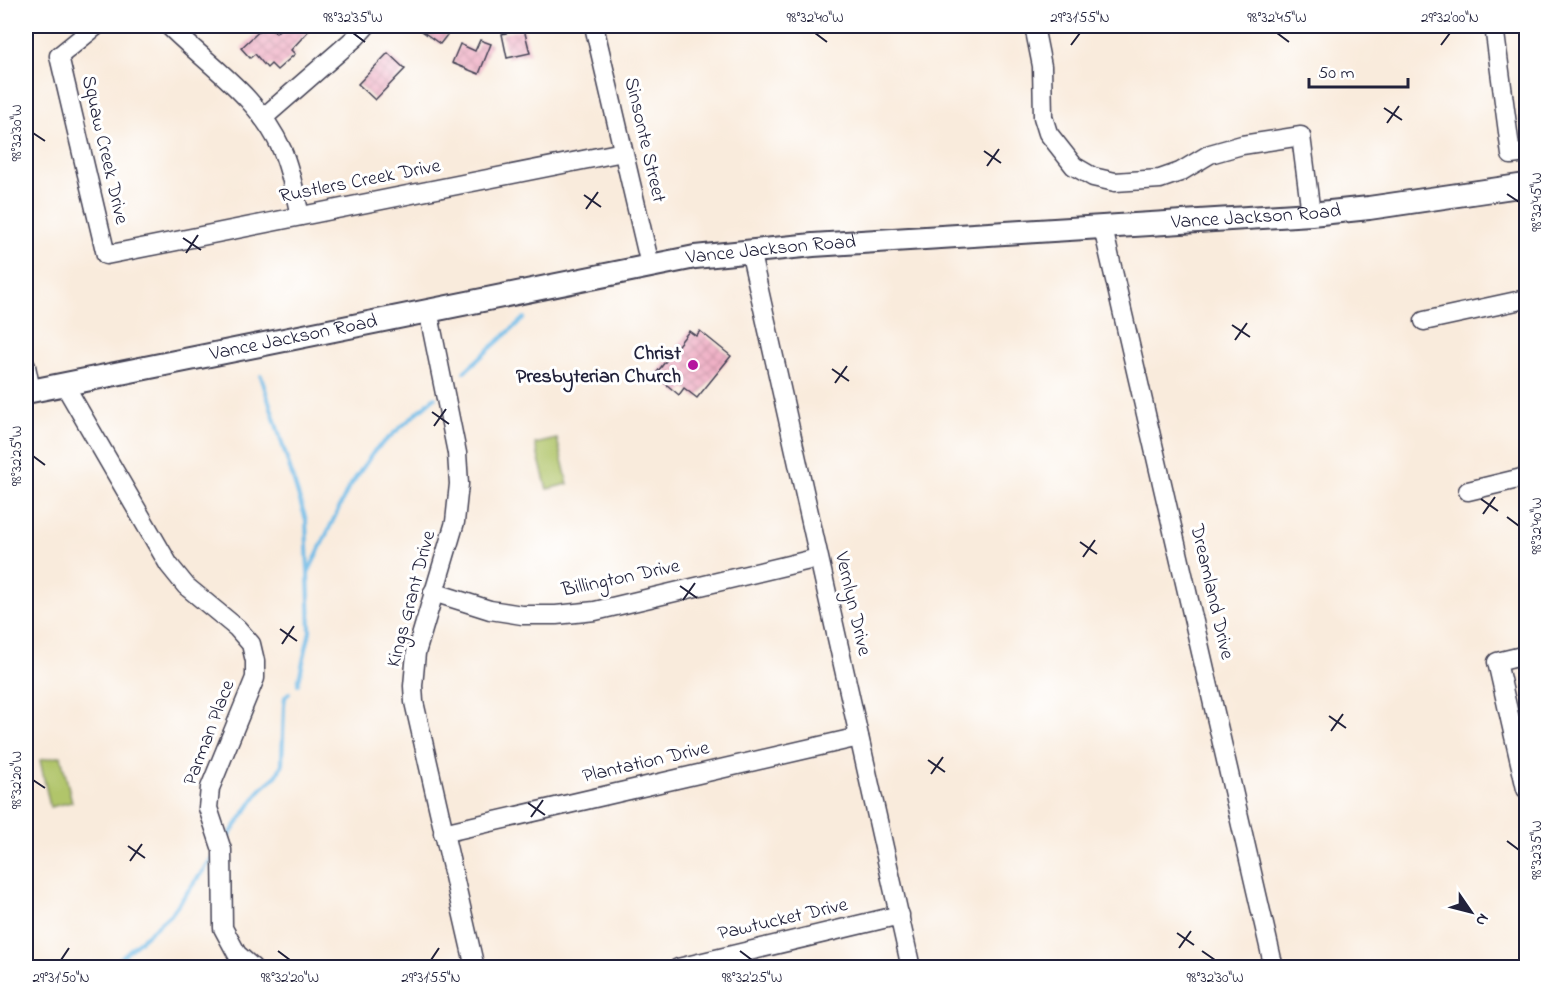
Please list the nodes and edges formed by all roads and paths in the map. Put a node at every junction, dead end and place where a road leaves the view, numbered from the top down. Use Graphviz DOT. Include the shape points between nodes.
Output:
graph roads {
  1 [pos="96,26"];
  2 [pos="169,26"];
  3 [pos="366,26"];
  4 [pos="594,26"];
  5 [pos="1034,26"];
  6 [pos="1494,26"];
  7 [pos="264,118"];
  8 [pos="623,152"];
  9 [pos="1519,154"];
  10 [pos="1527,185"];
  11 [pos="1311,214"];
  12 [pos="300,216"];
  13 [pos="1103,228"];
  14 [pos="750,250"];
  15 [pos="106,255"];
  16 [pos="650,265"];
  17 [pos="1527,299"];
  18 [pos="428,310"];
  19 [pos="1424,321"];
  20 [pos="26,366"];
  21 [pos="64,384"];
  22 [pos="28,391"];
  23 [pos="1527,477"];
  24 [pos="1468,491"];
  25 [pos="819,558"];
  26 [pos="433,592"];
  27 [pos="1527,655"];
  28 [pos="859,737"];
  29 [pos="1527,789"];
  30 [pos="443,833"];
  31 [pos="900,915"];
  32 [pos="253,968"];
  33 [pos="475,968"];
  34 [pos="678,968"];
  35 [pos="911,968"];
  36 [pos="1274,968"];
  1 -- 15 [label="street, Squaw Creek Drive" via="59,56"];
  2 -- 7 [label="street"];
  3 -- 7 [label="street"];
  4 -- 8 [label="street, Sinsonte Street"];
  5 -- 11 [label="street" via="1042,66 1043,117 1048,133 1074,166 1115,182 1160,179 1210,154 1301,136"];
  6 -- 9 [label="street"];
  7 -- 12 [label="street" via="289,167"];
  8 -- 12 [label="street, Rustlers Creek Drive"];
  8 -- 16 [label="street, Sinsonte Street"];
  10 -- 11 [label="main road, Vance Jackson Road"];
  11 -- 13 [label="main road, Vance Jackson Road"];
  12 -- 15 [label="street, Rustlers Creek Drive"];
  13 -- 14 [label="main road, Vance Jackson Road"];
  13 -- 36 [label="street, Dreamland Drive"];
  14 -- 16 [label="main road, Vance Jackson Road"];
  14 -- 25 [label="street, Vernlyn Drive"];
  16 -- 18 [label="main road, Vance Jackson Road"];
  17 -- 19 [label="street"];
  18 -- 21 [label="main road, Vance Jackson Road"];
  18 -- 26 [label="street, Kings Grant Drive" via="457,453 459,484 455,522"];
  20 -- 22 [label="street"];
  21 -- 22 [label="main road, Vance Jackson Road"];
  21 -- 32 [label="street, Parman Place" via="169,565 186,586 251,644 255,678 210,788 208,811 222,850 223,928 237,954"];
  23 -- 24 [label="street"];
  25 -- 26 [label="street, Billington Drive" via="595,611 556,615 490,610"];
  25 -- 28 [label="street, Vernlyn Drive"];
  26 -- 30 [label="street, Kings Grant Drive" via="416,653 413,686"];
  27 -- 29 [label="street" via="1497,662"];
  28 -- 30 [label="street, Plantation Drive"];
  28 -- 31 [label="street, Vernlyn Drive"];
  30 -- 33 [label="street, Kings Grant Drive"];
  31 -- 34 [label="street, Pawtucket Drive"];
  31 -- 35 [label="street, Vernlyn Drive"];
}
